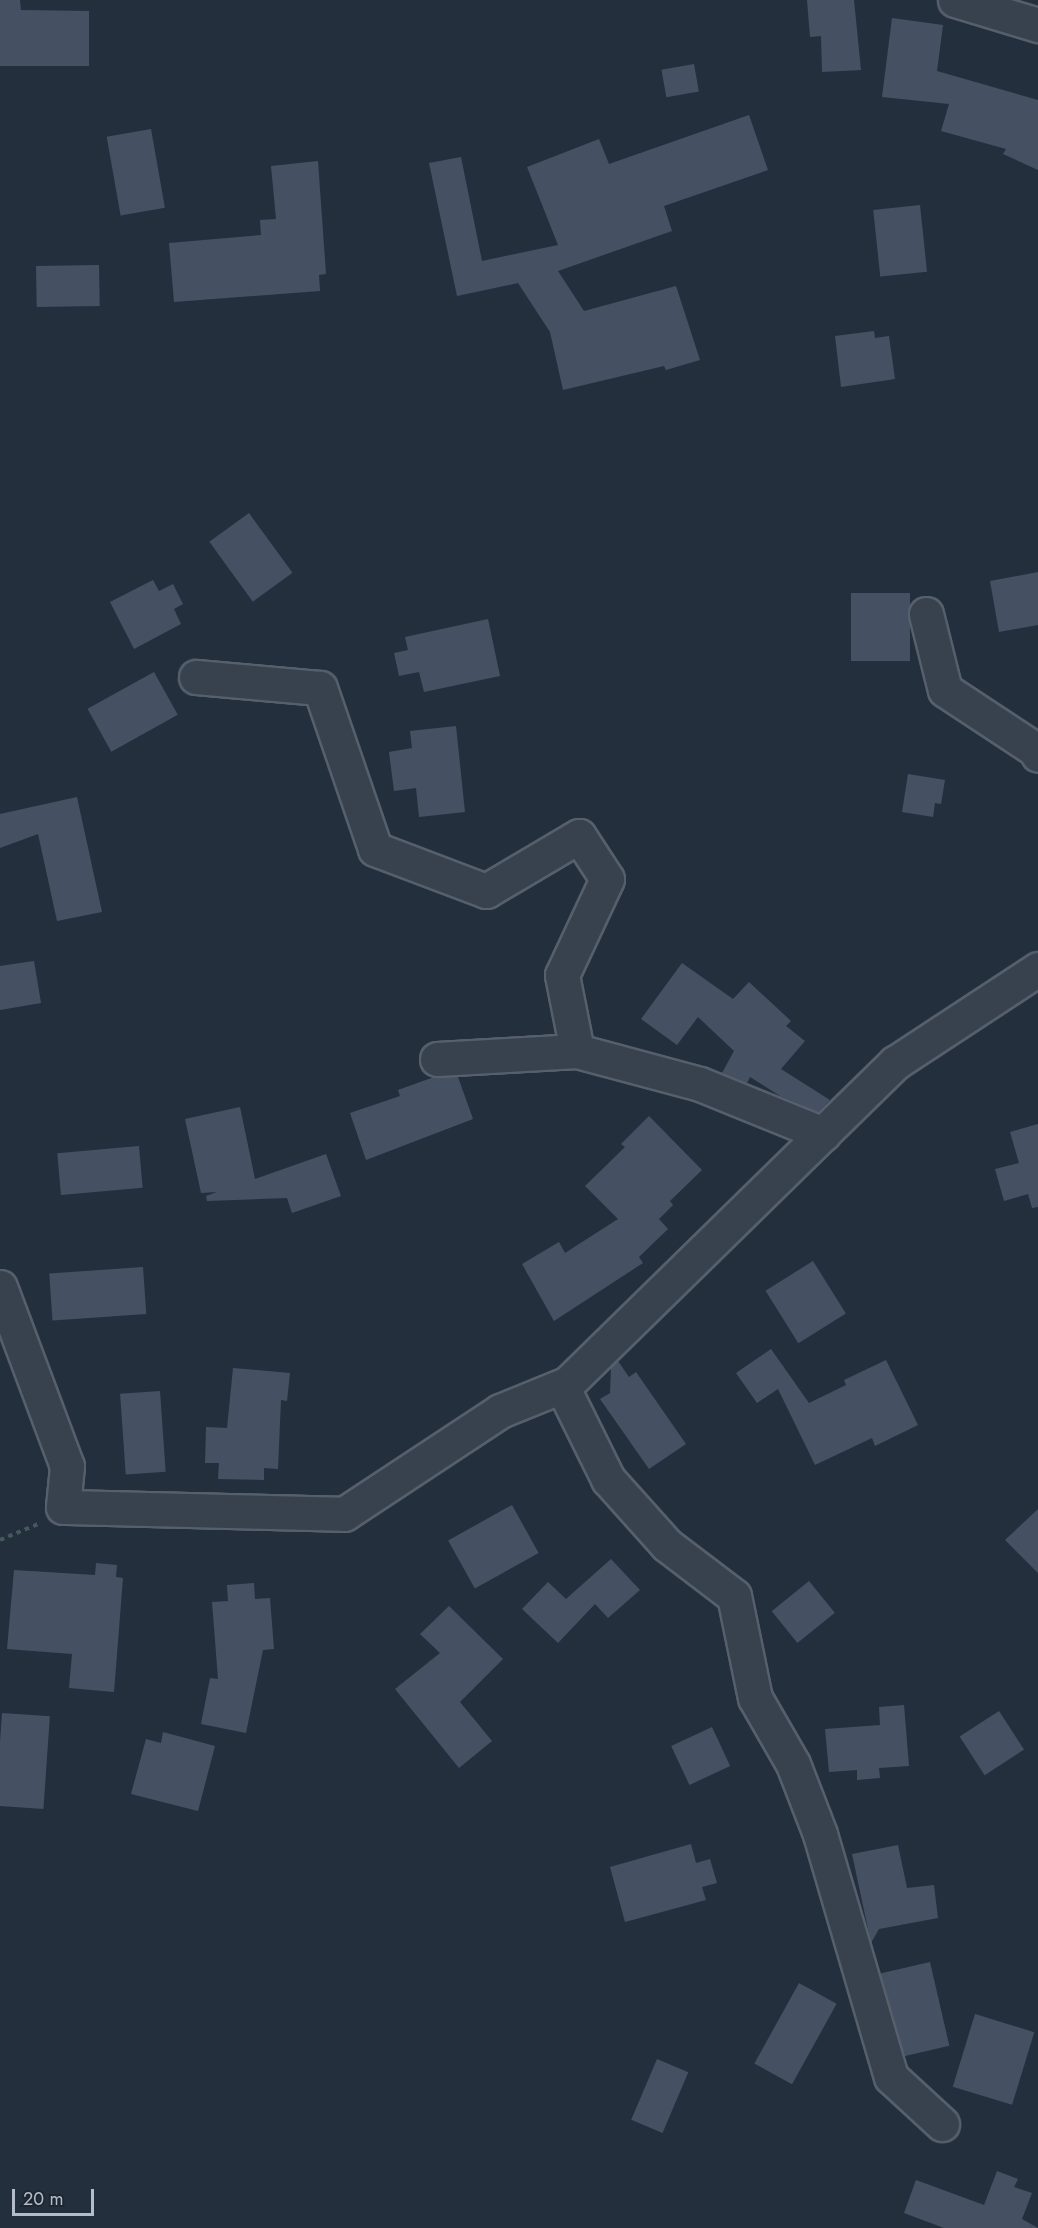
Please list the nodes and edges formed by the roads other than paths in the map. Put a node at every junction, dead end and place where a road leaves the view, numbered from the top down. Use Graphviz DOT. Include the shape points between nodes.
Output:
graph roads {
  1 [pos="955,0"];
  2 [pos="1038,25"];
  3 [pos="926,614"];
  4 [pos="196,677"];
  5 [pos="1038,755"];
  6 [pos="1038,969"];
  7 [pos="577,1051"];
  8 [pos="437,1059"];
  9 [pos="823,1134"];
  10 [pos="0,1287"];
  11 [pos="569,1383"];
  12 [pos="942,2124"];
  1 -- 2 [label="street"];
  3 -- 5 [label="street" via="945,690"];
  4 -- 7 [label="street" via="320,688 375,849 486,891 579,836 607,879 562,975"];
  6 -- 9 [label="street" via="895,1063"];
  7 -- 8 [label="street"];
  7 -- 9 [label="street" via="700,1084"];
  9 -- 11 [label="street"];
  10 -- 11 [label="street" via="67,1466 63,1507 344,1514 500,1411"];
  11 -- 12 [label="street" via="563,1388 608,1479 667,1545 734,1596 755,1698 793,1764 820,1834 891,2077"];
}
